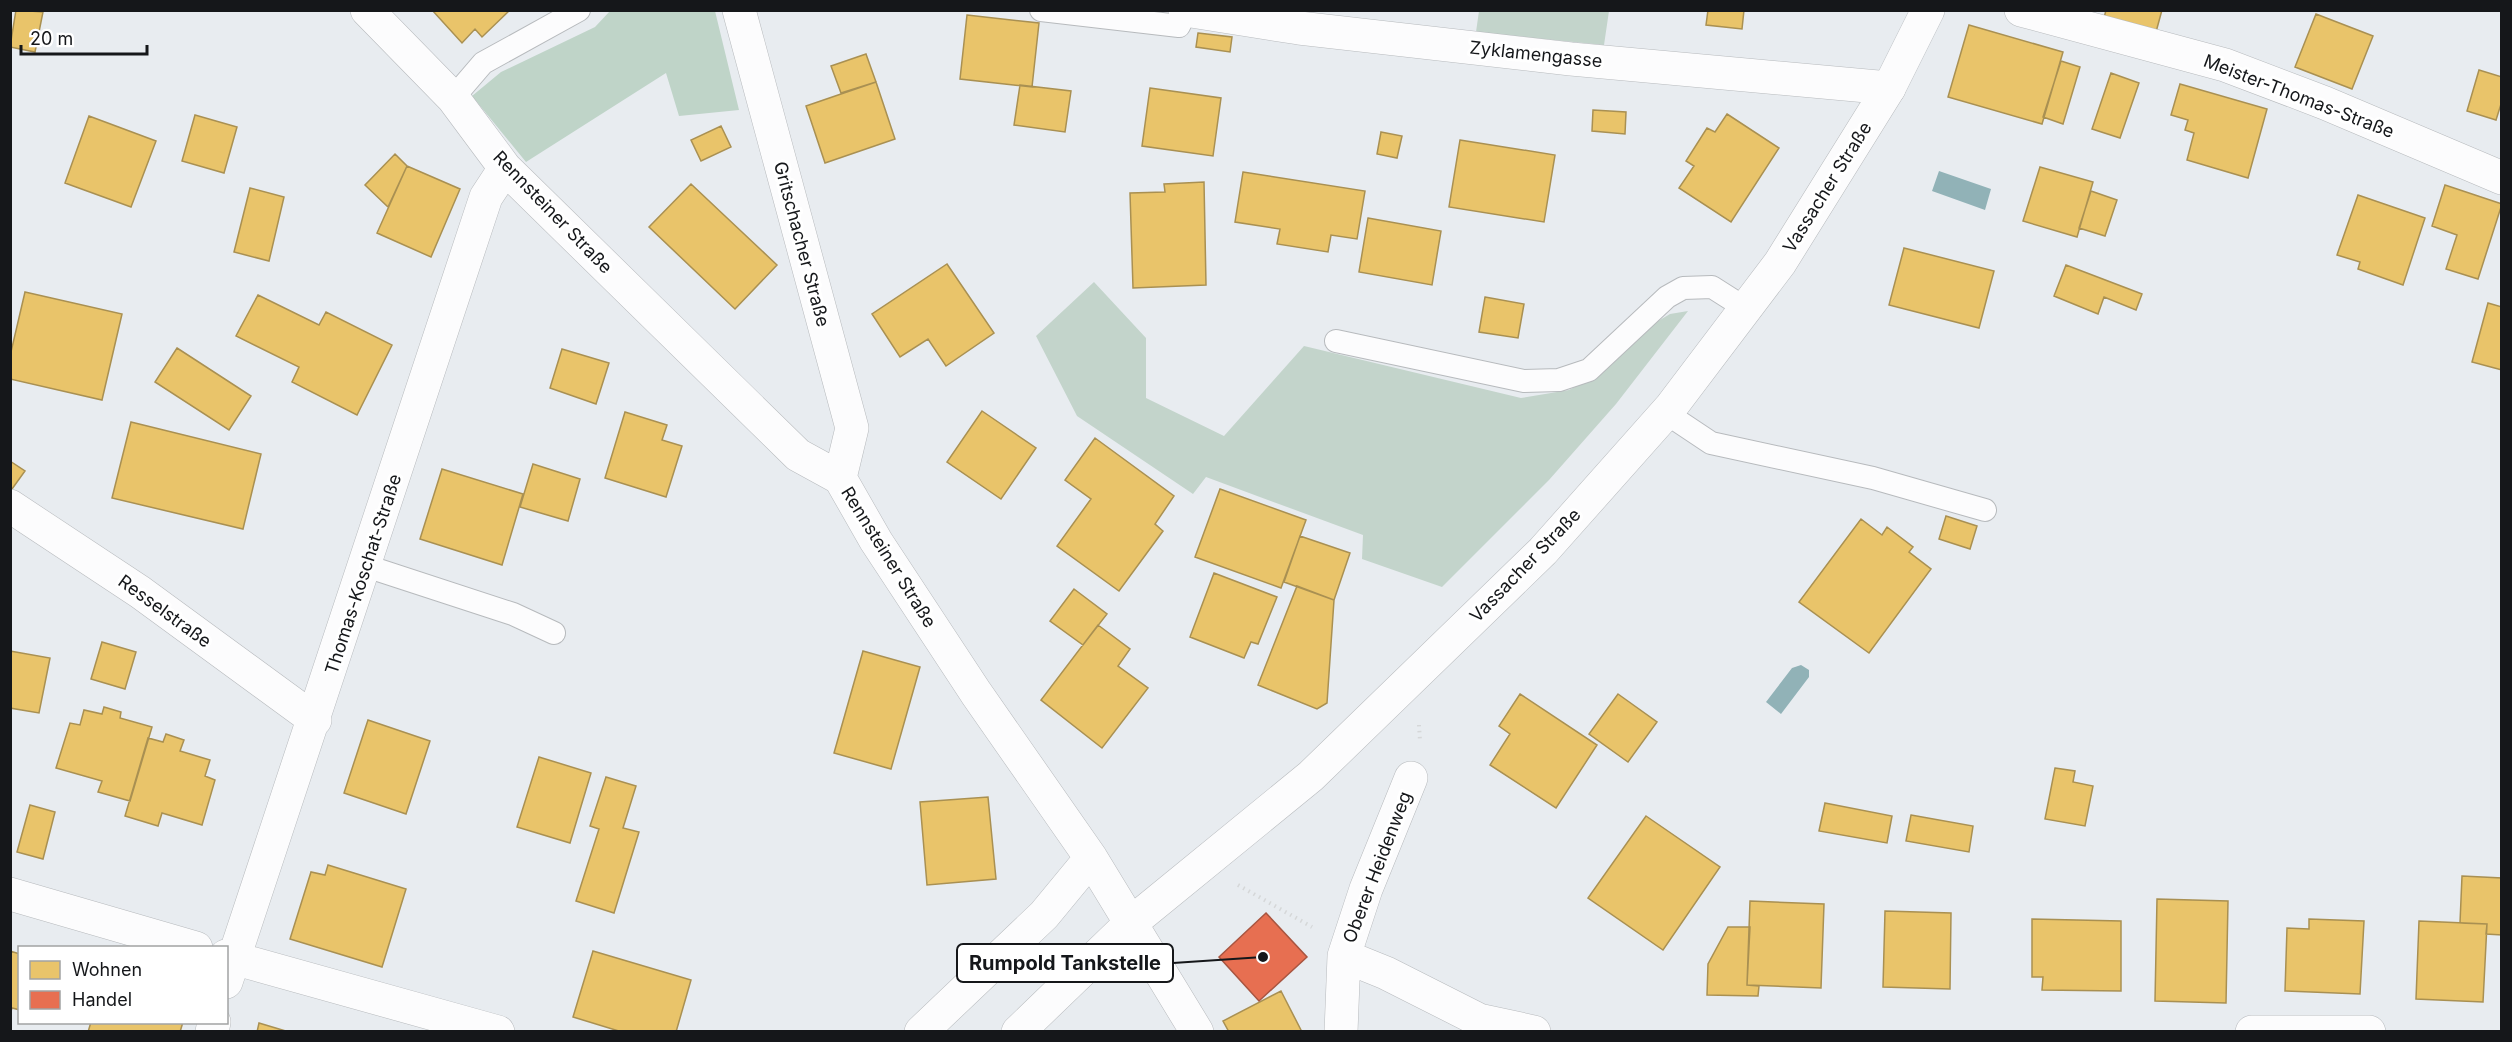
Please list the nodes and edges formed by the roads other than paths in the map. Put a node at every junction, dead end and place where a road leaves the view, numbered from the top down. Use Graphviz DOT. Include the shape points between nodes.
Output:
graph roads {
  1 [pos="367,10"];
  2 [pos="579,10"];
  3 [pos="739,10"];
  4 [pos="1041,10"];
  5 [pos="1928,10"];
  6 [pos="2021,10"];
  7 [pos="1185,11"];
  8 [pos="1889,88"];
  9 [pos="453,98"];
  10 [pos="505,168"];
  11 [pos="2502,178"];
  12 [pos="1745,308"];
  13 [pos="1336,341"];
  14 [pos="1666,413"];
  15 [pos="840,478"];
  16 [pos="10,506"];
  17 [pos="1985,510"];
  18 [pos="366,566"];
  19 [pos="554,633"];
  20 [pos="315,720"];
  21 [pos="1411,778"];
  22 [pos="1091,858"];
  23 [pos="10,894"];
  24 [pos="1131,923"];
  25 [pos="189,946"];
  26 [pos="1344,956"];
  27 [pos="229,966"];
  28 [pos="498,1032"];
  29 [pos="921,1032"];
  30 [pos="1018,1032"];
  31 [pos="1197,1032"];
  32 [pos="1341,1032"];
  33 [pos="1534,1032"];
  34 [pos="2252,1032"];
  35 [pos="2369,1032"];
  1 -- 9 [label="street, Rennsteiner Straße"];
  2 -- 9 [label="lane" via="483,63"];
  3 -- 15 [label="street, Gritschacher Straße" via="852,428"];
  4 -- 7 [label="lane" via="1179,26"];
  5 -- 8 [label="street, Vassacher Straße"];
  6 -- 11 [label="street, Meister-Thomas-Straße" via="2224,65"];
  7 -- 8 [label="street, Zyklamengasse" via="1299,28 1570,58"];
  8 -- 12 [label="street, Vassacher Straße" via="1780,263"];
  9 -- 10 [label="street, Rennsteiner Straße"];
  10 -- 15 [label="street, Rennsteiner Straße" via="798,455"];
  10 -- 18 [label="street, Thomas-Koschat-Straße" via="486,197"];
  12 -- 13 [label="lane" via="1712,287 1683,288 1666,297 1589,369 1559,380 1524,381"];
  12 -- 14 [label="street, Vassacher Straße"];
  14 -- 17 [label="lane" via="1711,443 1874,478"];
  14 -- 24 [label="street, Vassacher Straße" via="1543,551 1311,776"];
  15 -- 22 [label="street, Rennsteiner Straße" via="951,655"];
  16 -- 20 [label="street, Resselstraße" via="140,592"];
  18 -- 19 [label="lane" via="513,614"];
  18 -- 20 [label="street, Thomas-Koschat-Straße"];
  20 -- 27 [label="street, Thomas-Koschat-Straße"];
  21 -- 26 [label="street, Oberer Heidenweg" via="1366,889"];
  22 -- 24 [label="street, Rennsteiner Straße"];
  22 -- 29 [label="street" via="1044,915"];
  23 -- 25 [label="street"];
  24 -- 30 [label="street, Vassacher Straße"];
  24 -- 31 [label="street, Rennsteiner Straße"];
  26 -- 32 [label="street, Oberer Heidenweg"];
  26 -- 33 [label="street, Oberer Heidenweg" via="1479,1020"];
  27 -- 28 [label="street"];
  34 -- 35 [label="street"];
}
